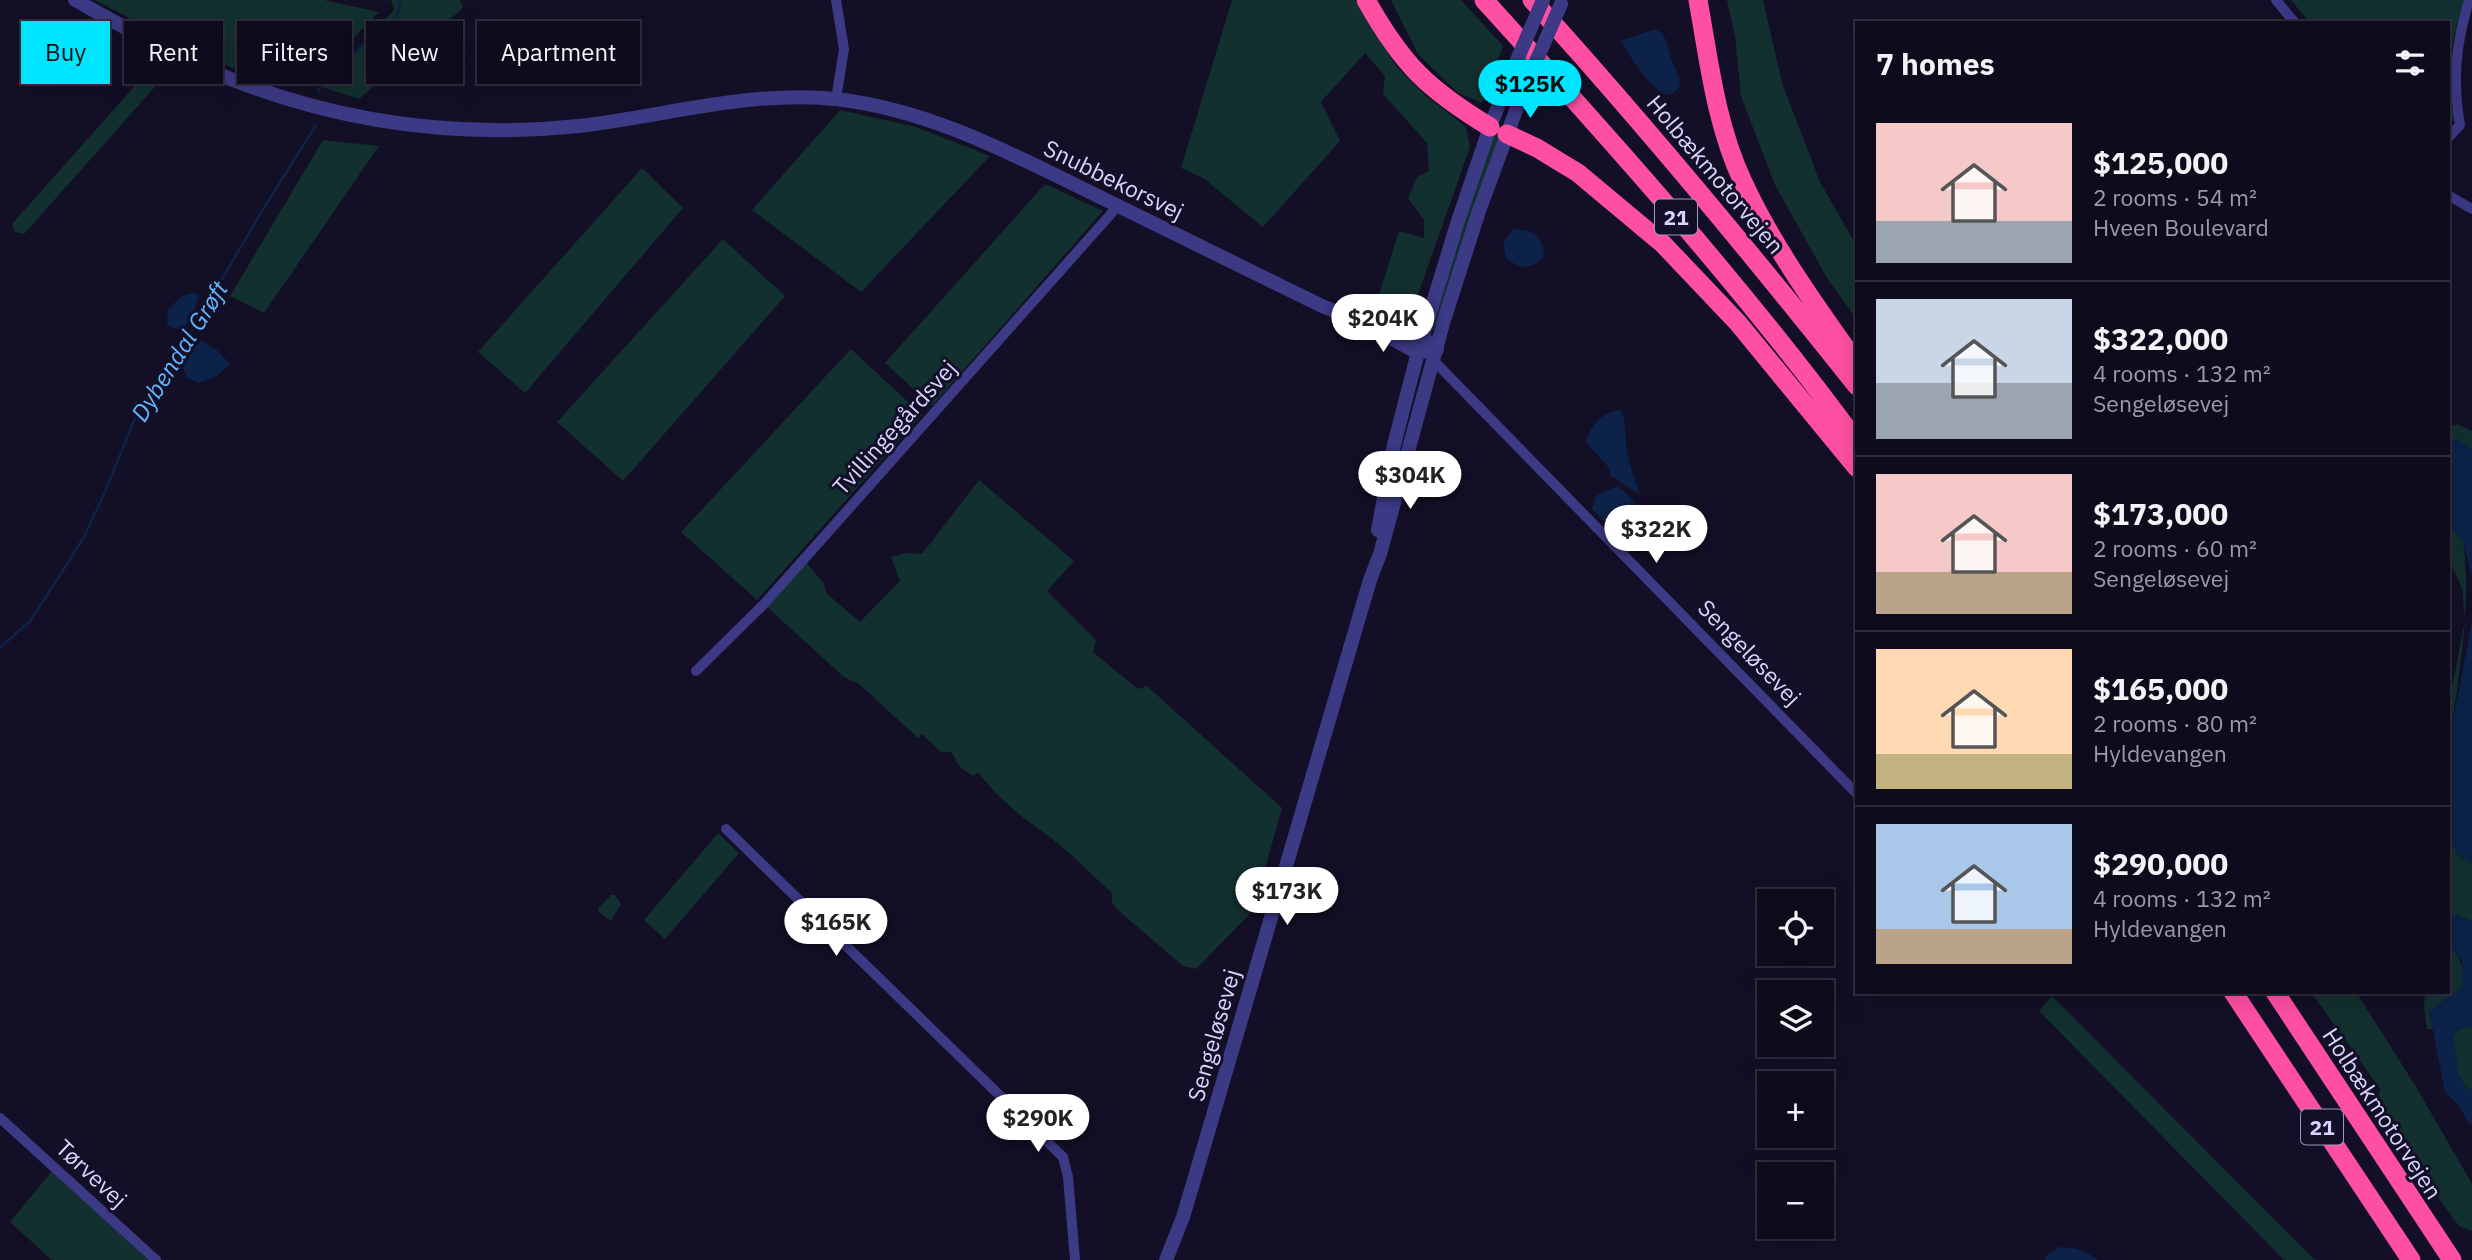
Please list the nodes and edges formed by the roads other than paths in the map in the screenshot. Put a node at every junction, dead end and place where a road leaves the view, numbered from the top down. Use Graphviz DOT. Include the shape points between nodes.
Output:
graph roads {
  1 [pos="75,0"];
  2 [pos="835,0"];
  3 [pos="1366,0"];
  4 [pos="1484,0"];
  5 [pos="1532,0"];
  6 [pos="1543,0"];
  7 [pos="1563,0"];
  8 [pos="1698,0"];
  9 [pos="2276,0"];
  10 [pos="2469,0"];
  11 [pos="2293,21"];
  12 [pos="836,99"];
  13 [pos="1498,131"];
  14 [pos="2450,136"];
  15 [pos="2450,196"];
  16 [pos="1118,206"];
  17 [pos="2472,209"];
  18 [pos="1364,323"];
  19 [pos="1422,337"];
  20 [pos="1418,352"];
  21 [pos="1435,355"];
  22 [pos="1855,361"];
  23 [pos="1855,383"];
  24 [pos="1855,439"];
  25 [pos="1855,466"];
  26 [pos="1370,580"];
  27 [pos="696,671"];
  28 [pos="1855,792"];
  29 [pos="726,829"];
  30 [pos="2235,994"];
  31 [pos="2275,994"];
  32 [pos="0,1118"];
  33 [pos="156,1260"];
  34 [pos="1075,1260"];
  35 [pos="1166,1260"];
  36 [pos="2411,1260"];
  37 [pos="2452,1260"];
  1 -- 12 [label="street, Snubbekorsvej" via="239,82 332,112 429,128 552,129 747,100"];
  2 -- 12 [label="street" via="844,49"];
  3 -- 13 [label="highway" via="1419,77 1439,95"];
  4 -- 24 [label="highway, 21" via="1609,137 1739,291"];
  5 -- 23 [label="highway, Holbækmotorvejen / 21" via="1642,123"];
  6 -- 13 [label="street, bridge" via="1507,83"];
  7 -- 13 [label="street, bridge" via="1522,93"];
  8 -- 22 [label="highway" via="1715,101 1742,181 1779,250"];
  9 -- 11 [label="street"];
  10 -- 14 [label="street" via="2454,83 2460,125"];
  12 -- 16 [label="street, Snubbekorsvej" via="949,126"];
  13 -- 19 [label="street, Sengeløsevej"];
  13 -- 21 [label="street"];
  13 -- 25 [label="highway" via="1578,173 1663,244 1738,323"];
  15 -- 17 [label="street"];
  16 -- 18 [label="street, Snubbekorsvej"];
  16 -- 27 [label="street, Tvillingegårdsvej" via="765,603"];
  18 -- 19 [label="street, Snubbekorsvej"];
  18 -- 20 [label="street, Snubbekorsvej"];
  19 -- 20 [label="street, Sengeløsevej"];
  19 -- 21 [label="street, Snubbekorsvej"];
  20 -- 21 [label="street"];
  20 -- 26 [label="street, Sengeløsevej" via="1394,446"];
  21 -- 26 [label="street, Sengeløsevej"];
  21 -- 28 [label="street, Sengeløsevej"];
  26 -- 35 [label="street, Sengeløsevej" via="1183,1217"];
  29 -- 34 [label="street" via="1063,1157"];
  30 -- 36 [label="highway, 21"];
  31 -- 37 [label="highway, Holbækmotorvejen / 21"];
  32 -- 33 [label="street, Tørvevej"];
}
